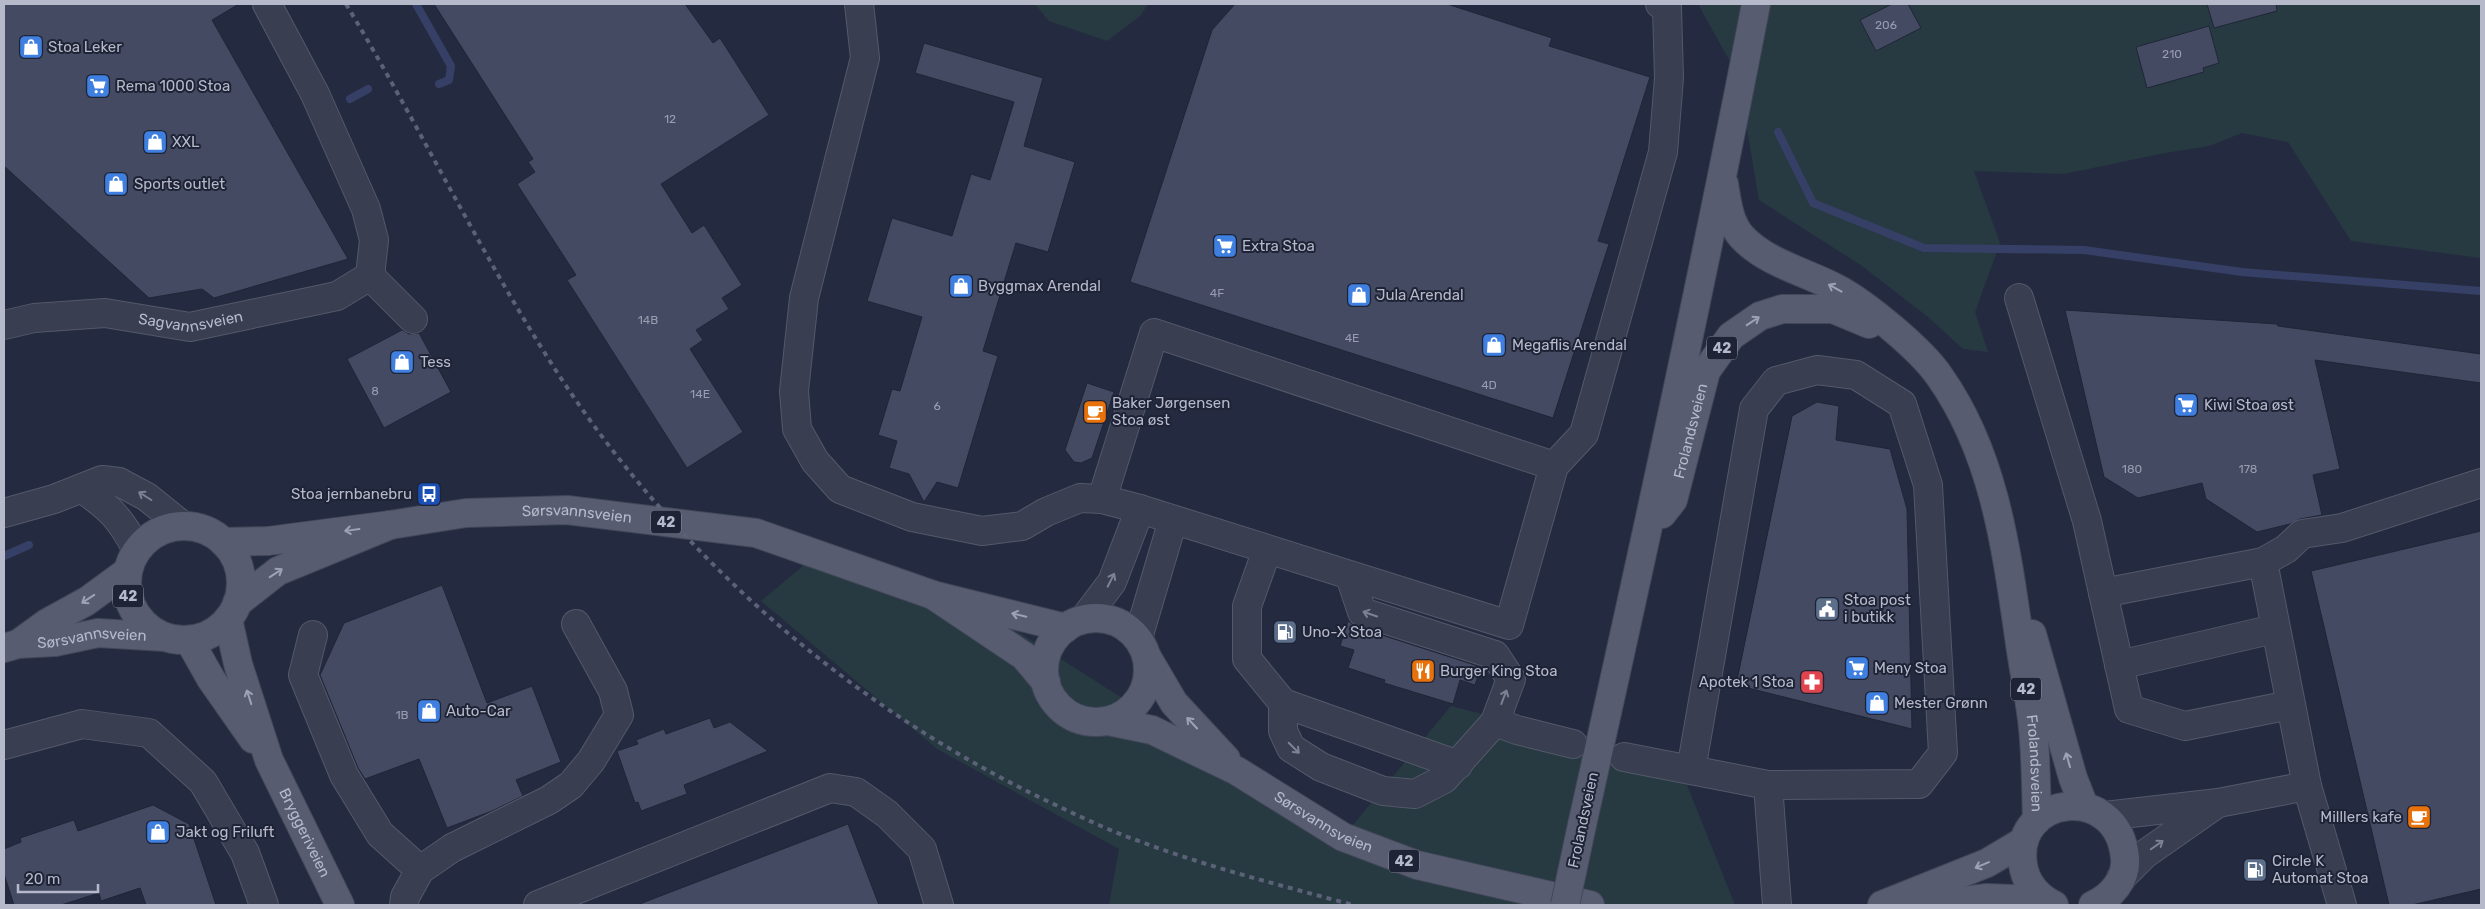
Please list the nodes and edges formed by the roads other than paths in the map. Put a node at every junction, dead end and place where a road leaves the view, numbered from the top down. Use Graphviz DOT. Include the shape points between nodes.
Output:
graph roads {
  1 [pos="267,4"];
  2 [pos="859,4"];
  3 [pos="1660,4"];
  4 [pos="1756,4"];
  5 [pos="1723,175"];
  6 [pos="370,276"];
  7 [pos="2019,298"];
  8 [pos="413,319"];
  9 [pos="4,325"];
  10 [pos="1902,338"];
  11 [pos="1554,466"];
  12 [pos="2481,483"];
  13 [pos="82,489"];
  14 [pos="1102,499"];
  15 [pos="5,507"];
  16 [pos="1140,508"];
  17 [pos="1173,520"];
  18 [pos="390,525"];
  19 [pos="183,526"];
  20 [pos="1648,529"];
  21 [pos="223,542"];
  22 [pos="1267,550"];
  23 [pos="2008,558"];
  24 [pos="132,561"];
  25 [pos="2263,562"];
  26 [pos="1350,576"];
  27 [pos="2103,592"];
  28 [pos="933,595"];
  29 [pos="233,611"];
  30 [pos="576,624"];
  31 [pos="1074,624"];
  32 [pos="2274,629"];
  33 [pos="313,635"];
  34 [pos="177,639"];
  35 [pos="11,646"];
  36 [pos="1142,648"];
  37 [pos="2119,665"];
  38 [pos="1046,682"];
  39 [pos="1283,703"];
  40 [pos="2290,705"];
  41 [pos="1108,721"];
  42 [pos="1494,722"];
  43 [pos="1573,744"];
  44 [pos="4,745"];
  45 [pos="1624,757"];
  46 [pos="269,760"];
  47 [pos="1458,765"];
  48 [pos="1691,770"];
  49 [pos="1237,771"];
  50 [pos="1768,785"];
  51 [pos="2307,786"];
  52 [pos="2218,803"];
  53 [pos="2095,811"];
  54 [pos="2030,830"];
  55 [pos="420,870"];
  56 [pos="2117,891"];
  57 [pos="2049,903"];
  58 [pos="264,905"];
  59 [pos="340,905"];
  60 [pos="404,905"];
  61 [pos="538,905"];
  62 [pos="939,905"];
  63 [pos="1565,905"];
  64 [pos="1590,905"];
  65 [pos="1777,905"];
  66 [pos="1882,905"];
  67 [pos="1932,905"];
  68 [pos="2093,905"];
  69 [pos="2342,905"];
  1 -- 6 [label="street" via="315,94 366,209 374,240"];
  2 -- 14 [label="street" via="865,58 804,298 794,391 797,429 815,461 840,489 912,517 982,531 1022,526 1080,498"];
  3 -- 11 [label="street" via="1667,8 1669,78 1663,152 1584,434"];
  4 -- 5 [label="main road, Frolandsveien / 42"];
  10 -- 5 [label="main road, Frolandsveien / 42, one-way" via="1838,289 1771,258 1740,236 1729,213"];
  5 -- 20 [label="main road, Frolandsveien / 42"];
  6 -- 8 [label="street"];
  6 -- 9 [label="street, Sagvannsveien" via="337,296 190,326 105,313 34,318"];
  7 -- 27 [label="street" via="2087,522"];
  20 -- 10 [label="main road, Frolandsveien / 42, one-way" via="1673,500 1706,371 1731,336 1760,316 1782,309 1833,309"];
  10 -- 23 [label="main road, Frolandsveien / 42" via="1940,376 1965,414 1995,497"];
  11 -- 14 [label="street" via="1154,333"];
  11 -- 26 [label="street" via="1509,625"];
  12 -- 25 [label="street" via="2342,528 2302,534 2286,549"];
  13 -- 15 [label="street"];
  19 -- 13 [label="street, one-way" via="147,497 119,482 102,480"];
  13 -- 24 [label="street" via="110,509 125,526"];
  14 -- 16 [label="street"];
  16 -- 17 [label="street"];
  31 -- 16 [label="street, one-way" via="1112,582"];
  17 -- 22 [label="street"];
  17 -- 36 [label="street"];
  18 -- 21 [label="main road, Sørsvannsveien / 42, one-way" via="268,541"];
  18 -- 28 [label="main road, Sørsvannsveien / 42" via="466,513 567,510 756,533"];
  29 -- 18 [label="main road, Sørsvannsveien / 42, one-way" via="278,571"];
  19 -- 21 [label="main road, 42" via="212,533"];
  19 -- 24 [label="main road, 42" via="165,529 149,537"];
  20 -- 63 [label="main road, Frolandsveien / 42, bridge"];
  21 -- 29 [label="main road, 42" via="234,555 240,570 241,587"];
  22 -- 26 [label="street"];
  22 -- 39 [label="street" via="1247,606 1247,660"];
  53 -- 23 [label="main road, Frolandsveien / 42, one-way" via="2073,778"];
  23 -- 54 [label="main road, Frolandsveien / 42" via="2033,727"];
  24 -- 34 [label="main road, 42" via="127,588 134,611 150,629"];
  24 -- 35 [label="main road, Sørsvannsveien, one-way" via="87,601"];
  25 -- 27 [label="street"];
  25 -- 32 [label="street"];
  42 -- 26 [label="street, one-way" via="1511,679 1495,655 1362,612"];
  27 -- 37 [label="street"];
  31 -- 28 [label="main road, Sørsvannsveien / 42, one-way" via="1032,618"];
  28 -- 38 [label="main road, Sørsvannsveien / 42" via="1024,656"];
  29 -- 34 [label="main road, 42" via="217,630 204,637"];
  46 -- 29 [label="main road, Bryggeriveien / 42, one-way" via="238,664"];
  30 -- 55 [label="street" via="613,691 619,715 591,761 571,785 548,800 452,848"];
  31 -- 36 [label="main road, 42" via="1099,618 1114,621 1127,628"];
  31 -- 38 [label="main road, 42" via="1055,639 1047,652"];
  32 -- 37 [label="street"];
  32 -- 40 [label="street"];
  33 -- 55 [label="street" via="302,675 344,775 380,834"];
  34 -- 35 [label="main road, Sørsvannsveien" via="98,633"];
  34 -- 46 [label="main road, Bryggeriveien / 42" via="211,679"];
  36 -- 41 [label="main road" via="1148,674 1145,690 1123,715"];
  49 -- 36 [label="main road, Sørsvannsveien / 42, one-way" via="1174,703"];
  37 -- 40 [label="street" via="2130,709 2185,726"];
  38 -- 41 [label="main road, 42" via="1052,697 1076,718"];
  39 -- 47 [label="street"];
  39 -- 47 [label="street, one-way" via="1283,732 1291,748 1321,768 1383,791 1415,794 1444,779"];
  40 -- 51 [label="street"];
  41 -- 49 [label="main road, Sørsvannsveien / 42" via="1152,730"];
  42 -- 43 [label="street"];
  42 -- 47 [label="street"];
  44 -- 58 [label="street" via="82,724 149,733 203,782 245,853"];
  45 -- 48 [label="street"];
  46 -- 59 [label="main road, Bryggeriveien / 42"];
  48 -- 50 [label="street"];
  48 -- 50 [label="street" via="1754,410 1776,381 1817,370 1856,375 1902,404 1928,485 1943,754 1919,784"];
  49 -- 64 [label="main road, Sørsvannsveien / 42" via="1343,837 1417,865"];
  50 -- 65 [label="street"];
  51 -- 52 [label="street"];
  51 -- 69 [label="street"];
  52 -- 53 [label="street"];
  56 -- 52 [label="street, one-way" via="2144,854"];
  53 -- 54 [label="main road" via="2067,805 2051,810"];
  53 -- 56 [label="main road, 42" via="2117,829 2124,845 2126,862"];
  54 -- 57 [label="main road, 42" via="2021,857 2024,874 2032,889"];
  54 -- 66 [label="main road, one-way" via="1987,863"];
  55 -- 60 [label="street"];
  56 -- 68 [label="main road"];
  57 -- 67 [label="main road, 42" via="1987,898"];
  61 -- 62 [label="street" via="830,788 856,792 887,814 922,849"];
}
